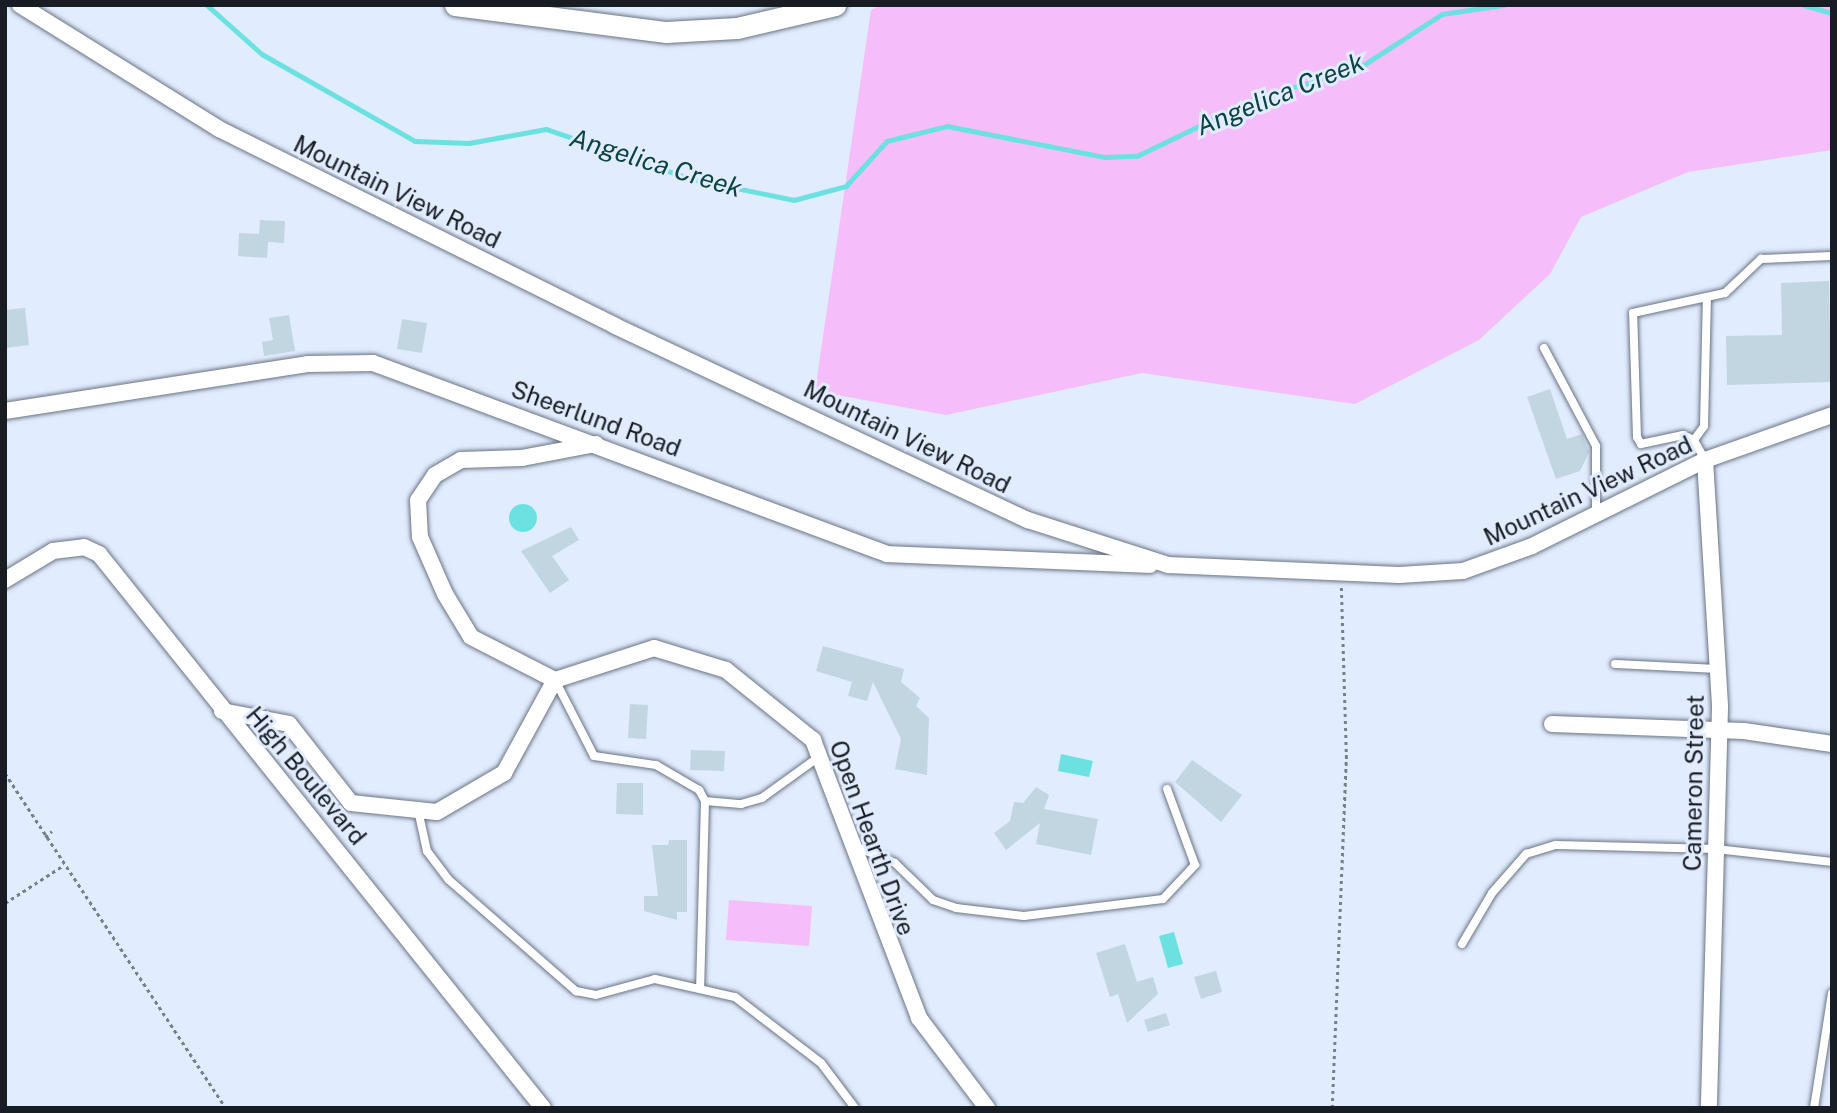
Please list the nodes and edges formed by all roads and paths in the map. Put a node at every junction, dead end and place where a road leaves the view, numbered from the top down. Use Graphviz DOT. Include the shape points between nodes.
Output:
graph roads {
  1 [pos="20,5"];
  2 [pos="455,5"];
  3 [pos="835,5"];
  4 [pos="1832,256"];
  5 [pos="1707,298"];
  6 [pos="1544,348"];
  7 [pos="5,411"];
  8 [pos="1832,415"];
  9 [pos="1694,440"];
  10 [pos="597,444"];
  11 [pos="1705,460"];
  12 [pos="1596,514"];
  13 [pos="1168,565"];
  14 [pos="1340,572"];
  15 [pos="5,580"];
  16 [pos="1615,664"];
  17 [pos="1718,669"];
  18 [pos="555,680"];
  19 [pos="222,711"];
  20 [pos="1552,724"];
  21 [pos="1719,731"];
  22 [pos="1832,744"];
  23 [pos="820,756"];
  24 [pos="5,773"];
  25 [pos="1167,789"];
  26 [pos="705,801"];
  27 [pos="418,810"];
  28 [pos="52,831"];
  29 [pos="45,837"];
  30 [pos="857,847"];
  31 [pos="1716,849"];
  32 [pos="1832,862"];
  33 [pos="64,865"];
  34 [pos="5,903"];
  35 [pos="1462,944"];
  36 [pos="700,986"];
  37 [pos="1832,993"];
  38 [pos="226,1108"];
  39 [pos="543,1108"];
  40 [pos="855,1108"];
  41 [pos="987,1108"];
  42 [pos="1332,1108"];
  43 [pos="1709,1108"];
  44 [pos="1814,1108"];
  1 -- 13 [label="street, Mountain View Road" via="219,129 615,326 1028,520"];
  2 -- 3 [label="main road" via="666,32 737,28"];
  4 -- 5 [label="lane" via="1761,259 1725,293"];
  5 -- 9 [label="lane" via="1704,426"];
  5 -- 9 [label="lane" via="1633,313 1637,437 1641,444 1683,435"];
  6 -- 12 [label="lane" via="1596,446"];
  7 -- 10 [label="street, Sheerlund Road" via="350,361 390,367"];
  8 -- 11 [label="street, Mountain View Road"];
  9 -- 11 [label="lane"];
  10 -- 13 [label="street, Sheerlund Road" via="887,554"];
  10 -- 18 [label="street" via="522,458 461,460 435,475 418,500 420,537 471,637"];
  11 -- 12 [label="street, Mountain View Road"];
  11 -- 17 [label="street, Cameron Street"];
  12 -- 14 [label="street, Mountain View Road" via="1462,571"];
  13 -- 14 [label="street, Mountain View Road"];
  14 -- 42 [label="path" via="1346,752"];
  15 -- 19 [label="street, High Boulevard" via="53,551 84,547 99,554"];
  16 -- 17 [label="lane"];
  17 -- 21 [label="street, Cameron Street"];
  18 -- 23 [label="street, Open Hearth Drive" via="654,648 726,670 813,740"];
  18 -- 26 [label="lane" via="594,756 656,765 699,790"];
  18 -- 27 [label="street" via="504,773 437,812"];
  19 -- 27 [label="street" via="289,724 351,803"];
  19 -- 39 [label="street, High Boulevard"];
  20 -- 21 [label="street"];
  21 -- 22 [label="street"];
  21 -- 31 [label="street, Cameron Street"];
  23 -- 26 [label="lane" via="762,798 741,804"];
  23 -- 30 [label="street, Open Hearth Drive"];
  24 -- 29 [label="path"];
  25 -- 30 [label="lane" via="1195,865 1163,899 1024,916 957,908 933,900 895,863"];
  26 -- 36 [label="lane"];
  27 -- 36 [label="lane" via="427,851 449,880 576,991 596,995 655,979"];
  28 -- 29 [label="path"];
  29 -- 33 [label="path"];
  30 -- 41 [label="street, Open Hearth Drive" via="878,922 919,1017"];
  31 -- 32 [label="lane"];
  31 -- 35 [label="lane" via="1556,845 1527,854 1492,893"];
  31 -- 43 [label="street, Cameron Street"];
  33 -- 34 [label="path"];
  33 -- 38 [label="path"];
  36 -- 40 [label="lane" via="735,998 810,1054"];
  37 -- 44 [label="lane"];
}
